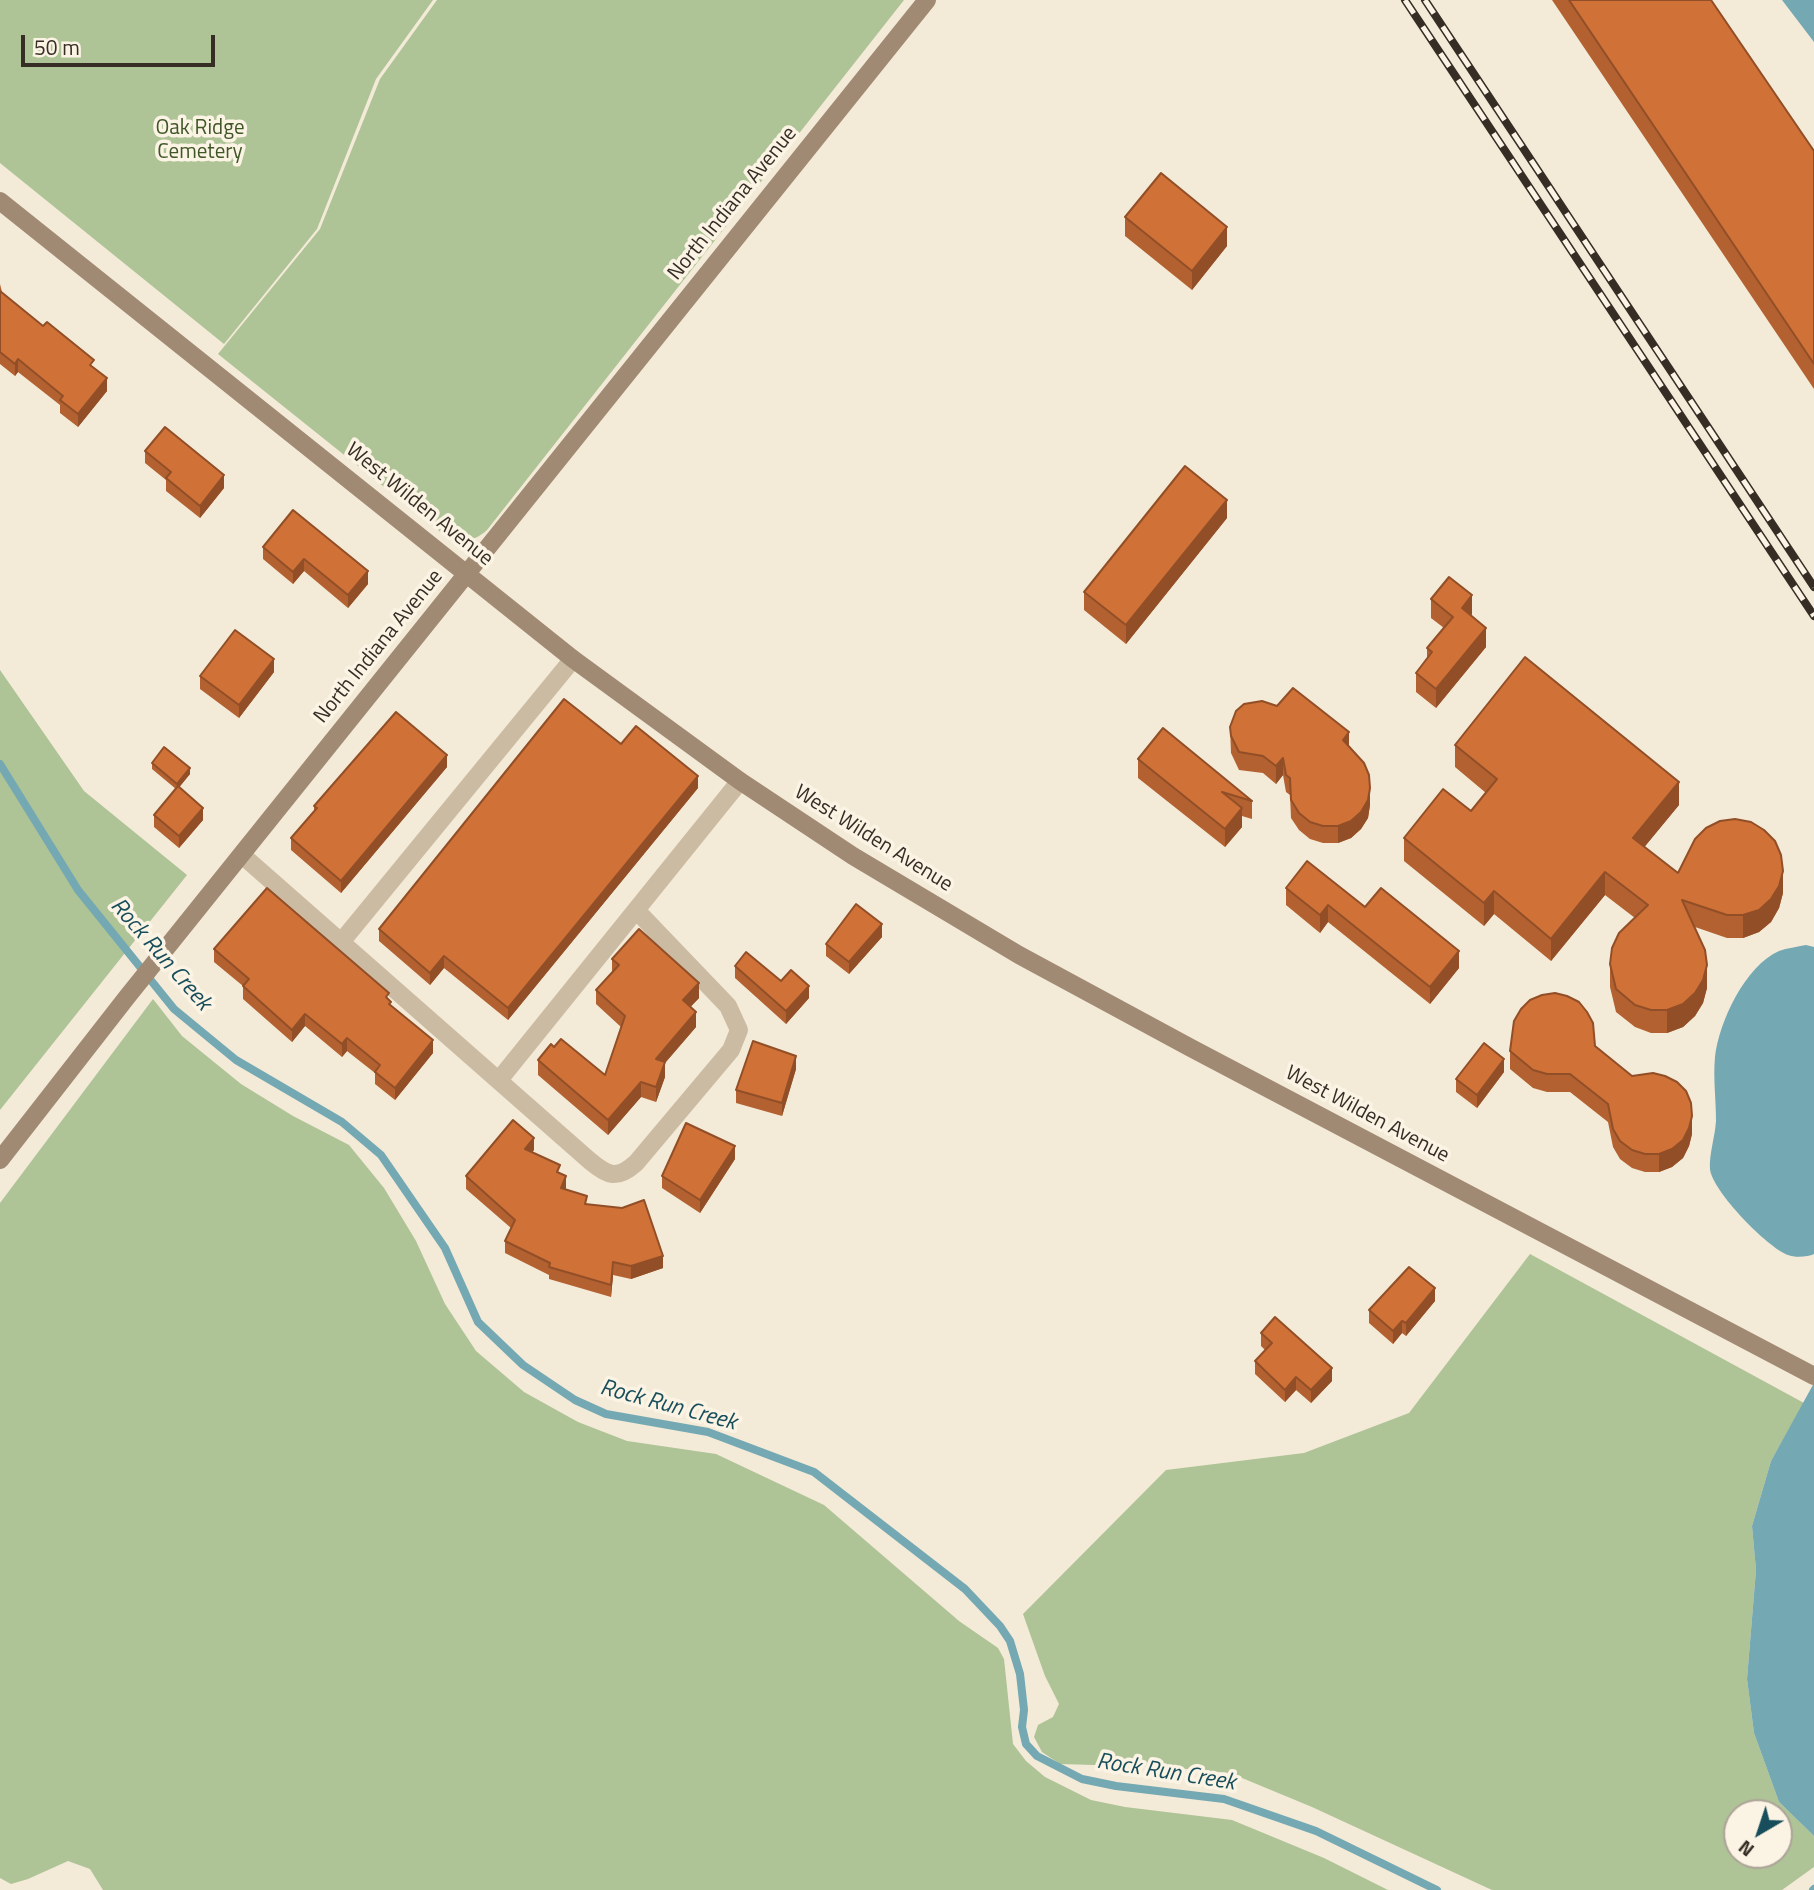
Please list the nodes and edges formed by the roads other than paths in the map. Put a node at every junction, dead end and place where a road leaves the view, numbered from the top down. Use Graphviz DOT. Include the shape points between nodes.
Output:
graph roads {
  1 [pos="926,0"];
  2 [pos="0,201"];
  3 [pos="467,573"];
  4 [pos="573,659"];
  5 [pos="740,781"];
  6 [pos="242,855"];
  7 [pos="636,911"];
  8 [pos="342,941"];
  9 [pos="499,1080"];
  10 [pos="0,1160"];
  11 [pos="1814,1376"];
  1 -- 3 [label="street, North Indiana Avenue"];
  2 -- 3 [label="street, West Wilden Avenue"];
  3 -- 4 [label="street, West Wilden Avenue"];
  3 -- 6 [label="street, North Indiana Avenue"];
  4 -- 5 [label="street, West Wilden Avenue"];
  4 -- 8 [label="street"];
  5 -- 7 [label="street"];
  5 -- 11 [label="street, West Wilden Avenue" via="853,856 1019,955"];
  6 -- 8 [label="street"];
  6 -- 10 [label="street, North Indiana Avenue"];
  7 -- 9 [label="street"];
  7 -- 9 [label="street" via="728,1006 739,1030 731,1050 636,1163 614,1175 590,1161"];
  8 -- 9 [label="street"];
}
